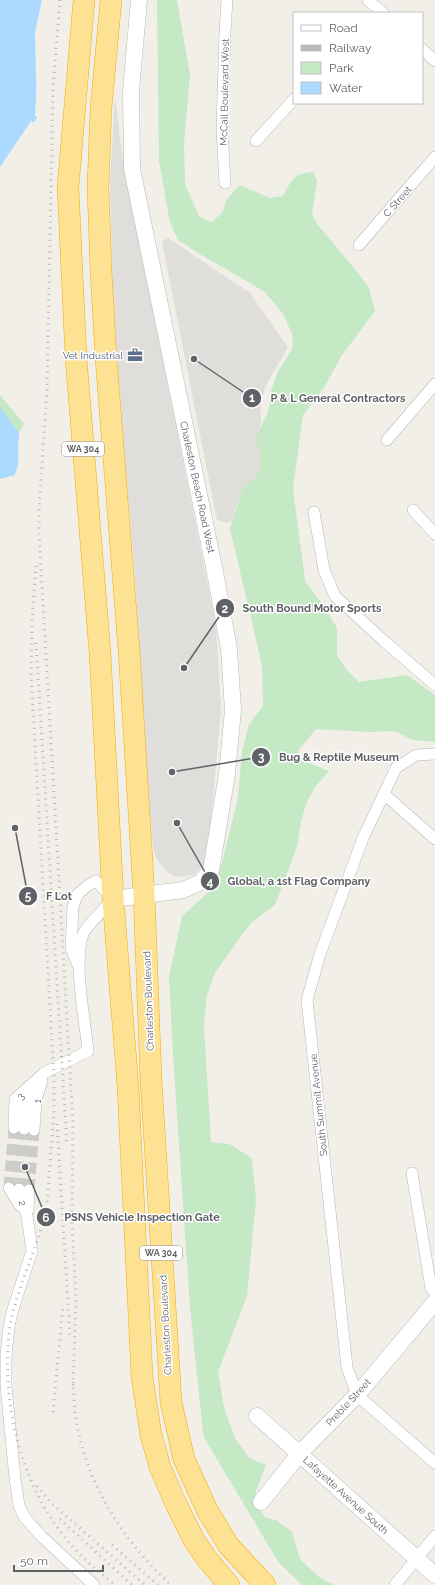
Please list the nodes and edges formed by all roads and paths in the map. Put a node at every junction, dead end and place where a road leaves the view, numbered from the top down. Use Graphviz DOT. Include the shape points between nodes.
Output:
graph roads {
  1 [pos="84,0"];
  2 [pos="112,0"];
  3 [pos="139,0"];
  4 [pos="228,0"];
  5 [pos="423,50"];
  6 [pos="435,61"];
  7 [pos="293,100"];
  8 [pos="256,142"];
  9 [pos="435,157"];
  10 [pos="225,184"];
  11 [pos="359,245"];
  12 [pos="435,384"];
  13 [pos="387,440"];
  14 [pos="413,510"];
  15 [pos="314,512"];
  16 [pos="435,534"];
  17 [pos="435,685"];
  18 [pos="435,754"];
  19 [pos="384,794"];
  20 [pos="435,839"];
  21 [pos="144,894"];
  22 [pos="113,899"];
  23 [pos="78,965"];
  24 [pos="44,1073"];
  25 [pos="24,1129"];
  26 [pos="412,1173"];
  27 [pos="27,1216"];
  28 [pos="435,1293"];
  29 [pos="435,1302"];
  30 [pos="357,1395"];
  31 [pos="257,1416"];
  32 [pos="300,1453"];
  33 [pos="435,1462"];
  34 [pos="261,1502"];
  35 [pos="435,1536"];
  36 [pos="417,1559"];
  37 [pos="435,1575"];
  38 [pos="94,1585"];
  39 [pos="229,1585"];
  40 [pos="265,1585"];
  41 [pos="395,1585"];
  1 -- 22 [label="highway, WA 304" via="68,187 76,358 100,653"];
  2 -- 21 [label="highway, WA 304" via="101,108 98,171 101,272"];
  3 -- 21 [label="main road, Charleston Beach Road West" via="131,91 132,169 215,572 229,649 233,710 227,774 210,871 200,882 184,890"];
  4 -- 10 [label="street, McCall Boulevard West" via="222,129"];
  5 -- 6 [label="street"];
  7 -- 8 [label="street"];
  9 -- 11 [label="street, C Street"];
  12 -- 13 [label="street"];
  14 -- 16 [label="street"];
  15 -- 17 [label="street" via="324,570 335,596"];
  18 -- 19 [label="street, South Summit Avenue" via="416,755 396,768"];
  19 -- 20 [label="street"];
  19 -- 30 [label="street, South Summit Avenue" via="363,838 320,954 307,1000 347,1367"];
  21 -- 22 [label="main road, Charleston Beach Road West"];
  21 -- 40 [label="highway, Charleston Boulevard / WA 304" via="151,1088 171,1402 184,1459 207,1510 229,1546"];
  22 -- 23 [label="street" via="84,933"];
  22 -- 23 [label="street" via="96,882 86,886 77,895 73,907 71,948"];
  22 -- 39 [label="highway, WA 304" via="128,1088 142,1377 150,1435 160,1467 184,1522 207,1559"];
  23 -- 24 [label="street, 3" via="88,1051"];
  24 -- 25 [label="street, 1"];
  24 -- 25 [label="street, 3" via="15,1099"];
  26 -- 28 [label="street" via="431,1288"];
  27 -- 27 [label="street" via="19,1189"];
  27 -- 38 [label="street" via="32,1251 13,1309 6,1356 6,1386 19,1506 25,1518 42,1537"];
  29 -- 30 [label="main road, Preble Street"];
  30 -- 32 [label="main road, Preble Street"];
  30 -- 33 [label="street, South Summit Avenue"];
  31 -- 32 [label="main road, Lafayette Avenue South"];
  32 -- 34 [label="main road, Preble Street"];
  32 -- 36 [label="main road, Lafayette Avenue South"];
  35 -- 36 [label="street"];
  36 -- 37 [label="main road, Lafayette Avenue South"];
  36 -- 41 [label="street"];
}
